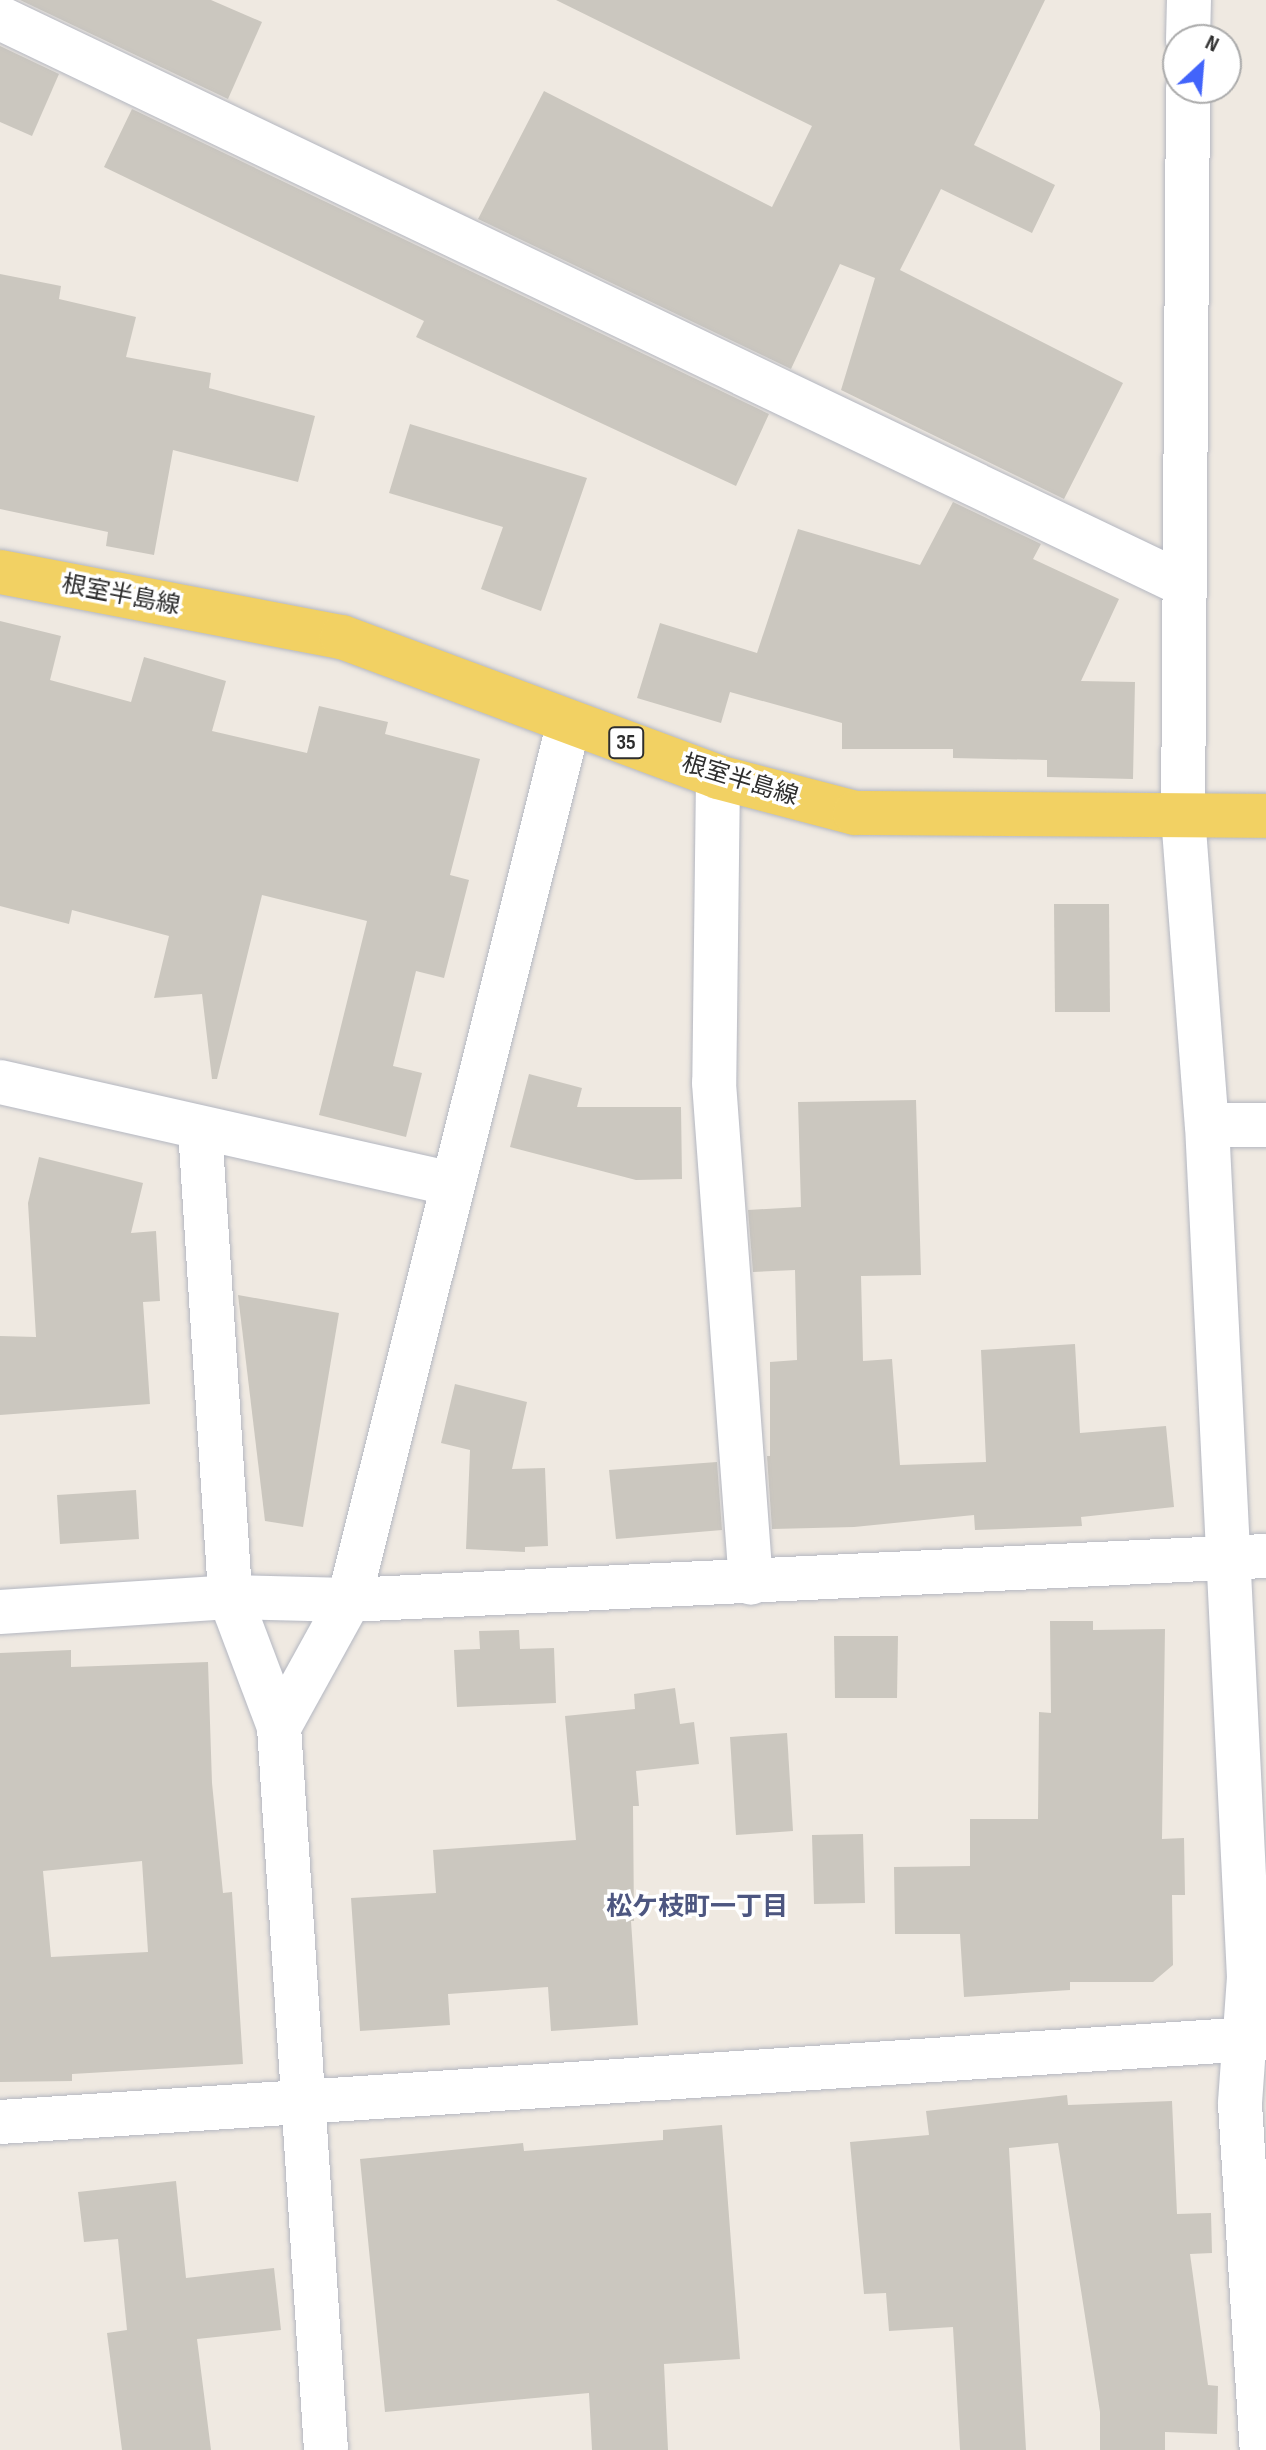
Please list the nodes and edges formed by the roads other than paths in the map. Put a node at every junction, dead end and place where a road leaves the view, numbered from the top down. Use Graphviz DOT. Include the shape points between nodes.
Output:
graph roads {
  1 [pos="1189,0"];
  2 [pos="0,18"];
  3 [pos="1188,24"];
  4 [pos="1188,104"];
  5 [pos="0,572"];
  6 [pos="1183,584"];
  7 [pos="569,722"];
  8 [pos="718,777"];
  9 [pos="1183,816"];
  10 [pos="1266,816"];
  11 [pos="0,1082"];
  12 [pos="1207,1125"];
  13 [pos="1266,1125"];
  14 [pos="200,1129"];
  15 [pos="453,1184"];
  16 [pos="1247,1557"];
  17 [pos="751,1583"];
  18 [pos="230,1597"];
  19 [pos="349,1600"];
  20 [pos="0,1612"];
  21 [pos="279,1727"];
  22 [pos="1254,2039"];
  23 [pos="302,2099"];
  24 [pos="0,2122"];
  25 [pos="326,2450"];
  26 [pos="1262,2450"];
  1 -- 3 [label="street"];
  2 -- 6 [label="street"];
  4 -- 6 [label="street"];
  5 -- 7 [label="main road, 根室半島線 / 35" via="342,637"];
  6 -- 9 [label="street"];
  7 -- 8 [label="main road, 根室半島線 / 35"];
  7 -- 15 [label="street"];
  8 -- 9 [label="main road, 根室半島線 / 35" via="855,813"];
  8 -- 17 [label="street" via="714,1083"];
  9 -- 10 [label="main road, 根室半島線 / 35"];
  9 -- 12 [label="street"];
  11 -- 14 [label="street"];
  12 -- 13 [label="street"];
  12 -- 16 [label="street"];
  14 -- 15 [label="street"];
  14 -- 18 [label="street"];
  15 -- 19 [label="street"];
  16 -- 17 [label="street"];
  16 -- 22 [label="street" via="1249,1977"];
  17 -- 19 [label="street"];
  18 -- 19 [label="street"];
  18 -- 20 [label="street"];
  18 -- 21 [label="street"];
  19 -- 21 [label="street"];
  21 -- 23 [label="street"];
  22 -- 23 [label="street"];
  22 -- 26 [label="street" via="1240,2104"];
  23 -- 24 [label="street"];
  23 -- 25 [label="street"];
}
